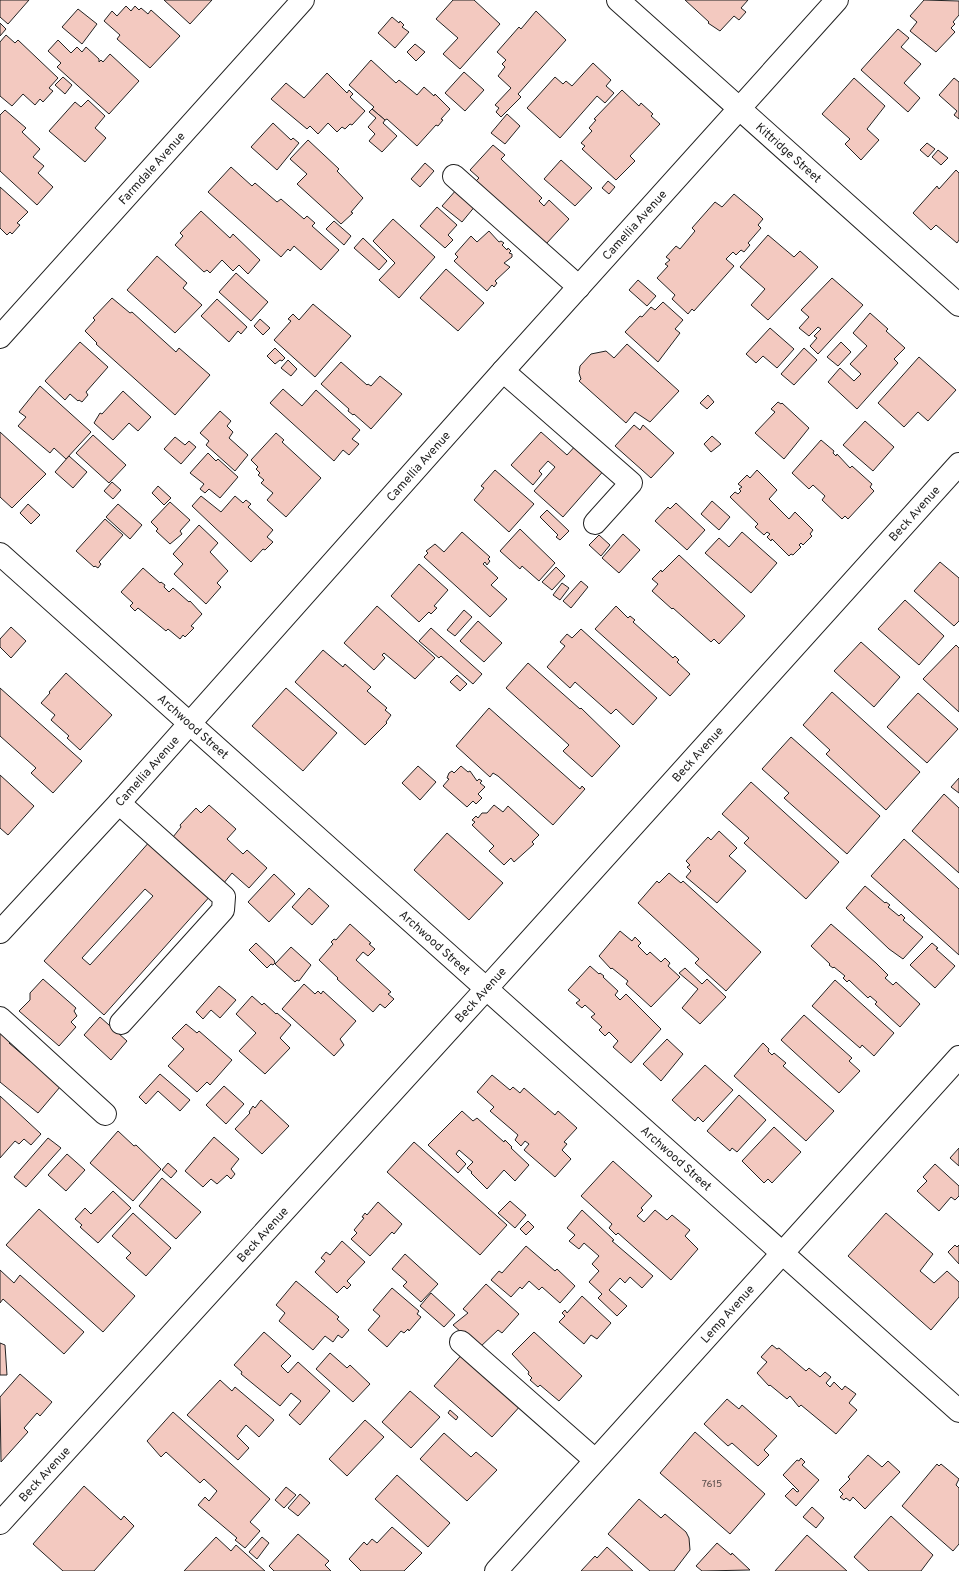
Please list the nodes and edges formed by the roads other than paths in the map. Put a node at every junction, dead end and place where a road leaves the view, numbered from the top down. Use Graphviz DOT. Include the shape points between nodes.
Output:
graph roads {
  1 [pos="303,0"];
  2 [pos="618,0"];
  3 [pos="837,0"];
  4 [pos="740,108"];
  5 [pos="454,176"];
  6 [pos="579,288"];
  7 [pos="959,305"];
  8 [pos="0,337"];
  9 [pos="503,371"];
  10 [pos="959,464"];
  11 [pos="595,523"];
  12 [pos="0,554"];
  13 [pos="189,723"];
  14 [pos="119,803"];
  15 [pos="0,932"];
  16 [pos="486,989"];
  17 [pos="0,1018"];
  18 [pos="121,1023"];
  19 [pos="959,1057"];
  20 [pos="105,1114"];
  21 [pos="782,1253"];
  22 [pos="461,1342"];
  23 [pos="959,1412"];
  24 [pos="595,1460"];
  25 [pos="0,1523"];
  26 [pos="496,1571"];
  1 -- 8 [label="street, Farmdale Avenue"];
  2 -- 4 [label="street, Kittridge Street"];
  3 -- 4 [label="street, Camellia Avenue"];
  4 -- 6 [label="street, Camellia Avenue"];
  4 -- 7 [label="street, Kittridge Street"];
  5 -- 6 [label="street"];
  6 -- 9 [label="street, Camellia Avenue"];
  9 -- 11 [label="street" via="631,483"];
  9 -- 13 [label="street, Camellia Avenue"];
  10 -- 16 [label="street, Beck Avenue"];
  12 -- 13 [label="street, Archwood Street"];
  13 -- 14 [label="street, Camellia Avenue"];
  13 -- 16 [label="street, Archwood Street"];
  14 -- 15 [label="street, Camellia Avenue"];
  14 -- 18 [label="street" via="224,897 223,910"];
  16 -- 21 [label="street, Archwood Street"];
  16 -- 25 [label="street, Beck Avenue"];
  17 -- 20 [label="street"];
  19 -- 21 [label="street, Lemp Avenue"];
  21 -- 23 [label="street, Archwood Street"];
  21 -- 24 [label="street, Lemp Avenue"];
  22 -- 24 [label="street"];
  24 -- 26 [label="street, Lemp Avenue"];
}
